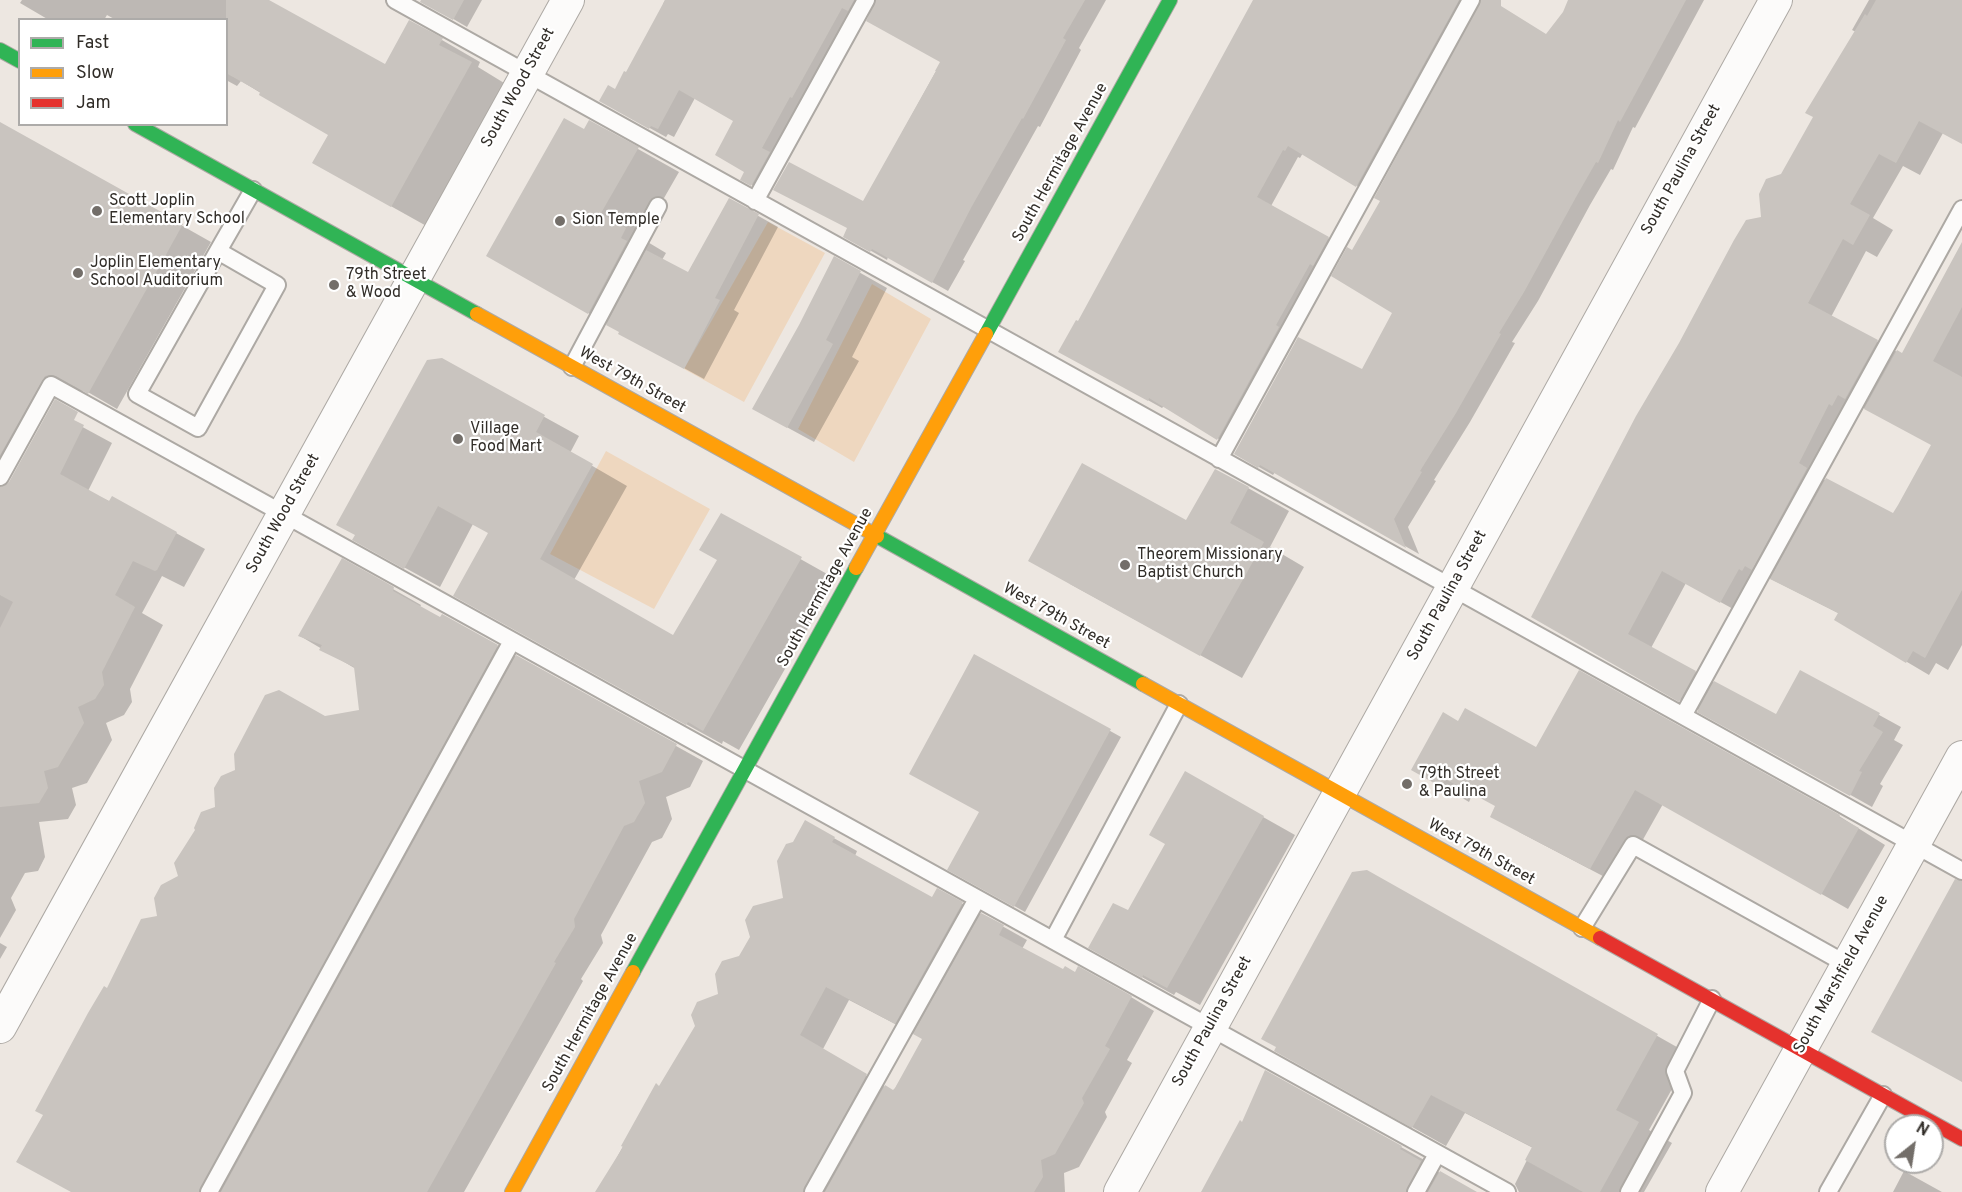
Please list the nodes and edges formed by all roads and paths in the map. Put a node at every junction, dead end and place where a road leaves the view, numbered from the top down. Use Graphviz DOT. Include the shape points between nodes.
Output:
graph roads {
  1 [pos="394,0"];
  2 [pos="568,0"];
  3 [pos="866,0"];
  4 [pos="1170,0"];
  5 [pos="1472,0"];
  6 [pos="1776,0"];
  7 [pos="0,50"];
  8 [pos="18,60"];
  9 [pos="527,74"];
  10 [pos="139,126"];
  11 [pos="253,190"];
  12 [pos="755,201"];
  13 [pos="658,206"];
  14 [pos="1962,209"];
  15 [pos="218,251"];
  16 [pos="414,280"];
  17 [pos="987,330"];
  18 [pos="572,367"];
  19 [pos="1219,459"];
  20 [pos="0,477"];
  21 [pos="284,514"];
  22 [pos="874,535"];
  23 [pos="1452,588"];
  24 [pos="512,641"];
  25 [pos="1179,704"];
  26 [pos="1683,716"];
  27 [pos="1962,757"];
  28 [pos="745,770"];
  29 [pos="1339,793"];
  30 [pos="1914,845"];
  31 [pos="1962,871"];
  32 [pos="977,898"];
  33 [pos="1581,927"];
  34 [pos="1053,940"];
  35 [pos="1848,965"];
  36 [pos="1712,999"];
  37 [pos="0,1027"];
  38 [pos="1210,1028"];
  39 [pos="1801,1049"];
  40 [pos="1883,1095"];
  41 [pos="1962,1139"];
  42 [pos="1437,1154"];
  43 [pos="209,1192"];
  44 [pos="512,1192"];
  45 [pos="813,1192"];
  46 [pos="1120,1192"];
  47 [pos="1416,1192"];
  48 [pos="1507,1192"];
  49 [pos="1629,1192"];
  50 [pos="1722,1192"];
  51 [pos="1828,1192"];
  1 -- 9 [label="lane"];
  2 -- 9 [label="street, South Wood Street"];
  3 -- 12 [label="lane"];
  4 -- 17 [label="main road, South Hermitage Avenue"];
  5 -- 19 [label="lane"];
  6 -- 23 [label="street, South Paulina Street"];
  7 -- 8 [label="main road"];
  9 -- 12 [label="lane"];
  9 -- 16 [label="street, South Wood Street"];
  10 -- 11 [label="main road, West 79th Street"];
  11 -- 15 [label="lane"];
  11 -- 16 [label="main road, West 79th Street"];
  12 -- 17 [label="lane"];
  13 -- 18 [label="lane"];
  14 -- 26 [label="lane"];
  15 -- 15 [label="lane" via="137,394 198,428 277,285"];
  16 -- 18 [label="main road, West 79th Street"];
  16 -- 21 [label="street, South Wood Street"];
  17 -- 19 [label="lane"];
  17 -- 22 [label="main road, South Hermitage Avenue"];
  18 -- 22 [label="main road, West 79th Street"];
  19 -- 23 [label="lane"];
  20 -- 21 [label="lane" via="51,385"];
  21 -- 24 [label="lane"];
  21 -- 37 [label="street, South Wood Street"];
  22 -- 25 [label="main road, West 79th Street"];
  22 -- 28 [label="main road, South Hermitage Avenue"];
  23 -- 26 [label="lane"];
  23 -- 29 [label="street, South Paulina Street"];
  24 -- 28 [label="lane"];
  24 -- 43 [label="lane"];
  25 -- 29 [label="main road, West 79th Street"];
  25 -- 34 [label="lane"];
  26 -- 30 [label="lane"];
  27 -- 30 [label="street, South Marshfield Avenue"];
  28 -- 32 [label="lane"];
  28 -- 44 [label="main road, South Hermitage Avenue"];
  29 -- 33 [label="main road, West 79th Street"];
  29 -- 38 [label="street, South Paulina Street"];
  30 -- 31 [label="lane"];
  30 -- 35 [label="street, South Marshfield Avenue"];
  32 -- 34 [label="lane"];
  32 -- 45 [label="lane"];
  33 -- 35 [label="lane" via="1633,845"];
  33 -- 36 [label="main road, West 79th Street"];
  34 -- 38 [label="lane"];
  35 -- 39 [label="street, South Marshfield Avenue"];
  36 -- 39 [label="main road, West 79th Street"];
  36 -- 49 [label="lane" via="1675,1071 1683,1093"];
  38 -- 42 [label="lane"];
  38 -- 46 [label="street, South Paulina Street"];
  39 -- 40 [label="main road, West 79th Street"];
  39 -- 50 [label="street, South Marshfield Avenue"];
  40 -- 41 [label="main road, West 79th Street"];
  40 -- 51 [label="lane"];
  42 -- 47 [label="lane"];
  42 -- 48 [label="lane"];
}
